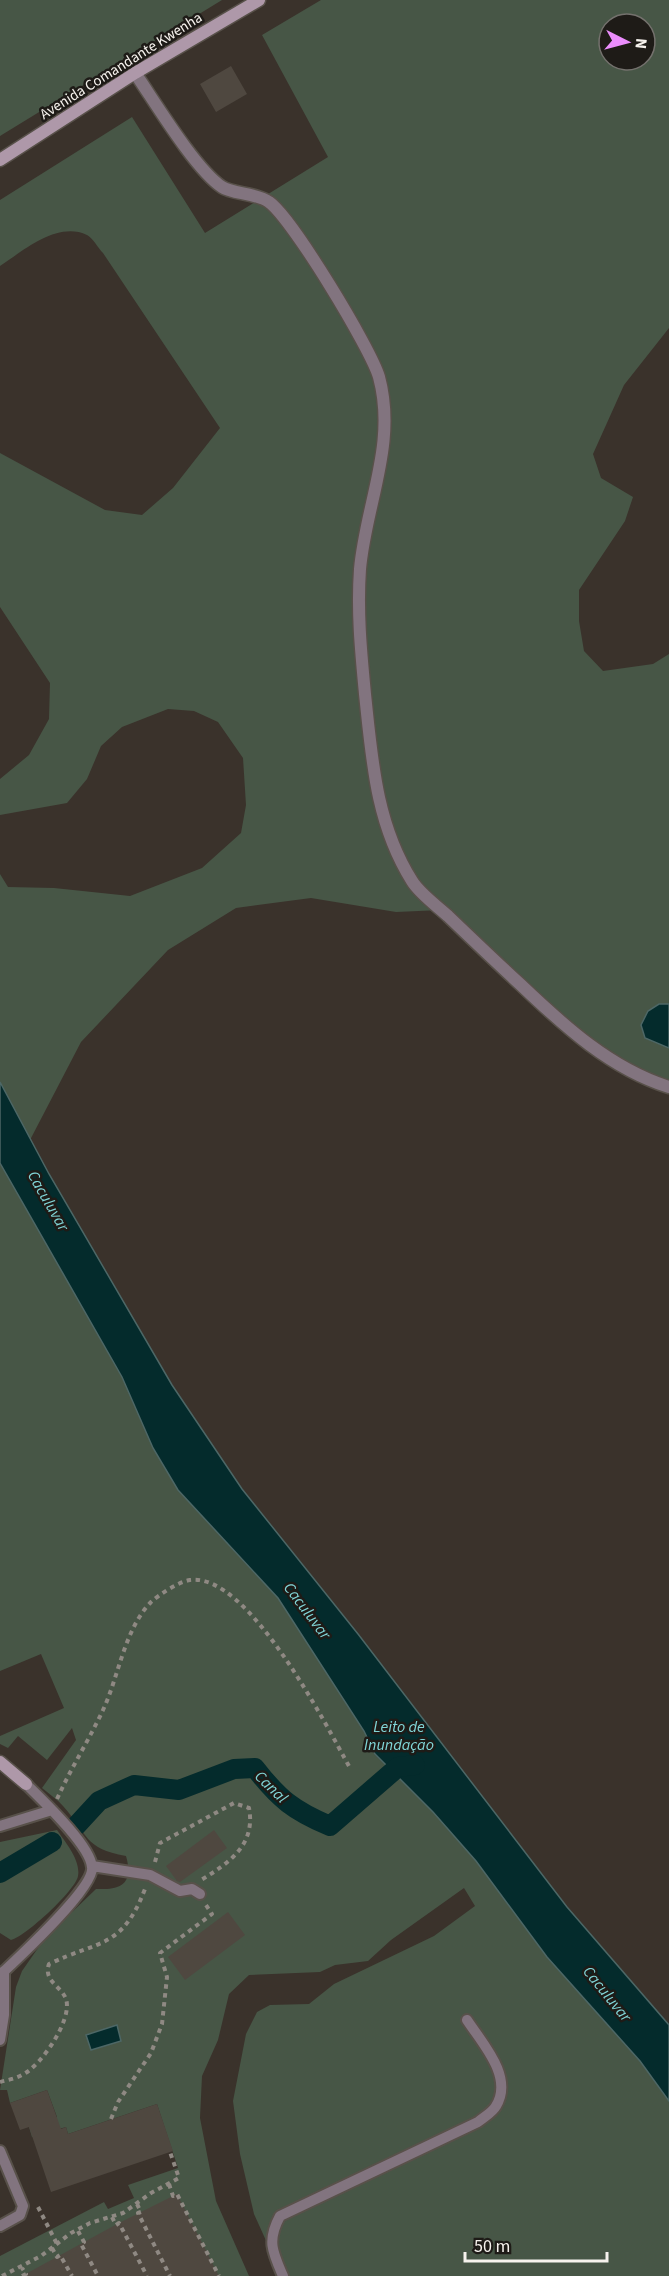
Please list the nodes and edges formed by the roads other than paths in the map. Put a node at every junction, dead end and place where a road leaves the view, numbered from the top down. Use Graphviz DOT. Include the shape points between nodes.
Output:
graph roads {
  1 [pos="259,0"];
  2 [pos="135,73"];
  3 [pos="0,160"];
  4 [pos="669,1088"];
  5 [pos="1,1763"];
  6 [pos="26,1784"];
  7 [pos="52,1810"];
  8 [pos="0,1826"];
  9 [pos="93,1866"];
  10 [pos="200,1894"];
  11 [pos="2,1973"];
  12 [pos="467,2020"];
  13 [pos="0,2040"];
  14 [pos="0,2151"];
  15 [pos="0,2226"];
  16 [pos="283,2276"];
  1 -- 2 [label="main road, Avenida Comandante Kwenha"];
  2 -- 3 [label="main road, Avenida Comandante Kwenha"];
  2 -- 4 [label="street" via="202,167 224,189 242,191 269,202 288,223 361,337 378,375 386,413 384,454 360,567 358,633 378,800 390,841 414,884 554,1016 606,1057 645,1080"];
  5 -- 6 [label="main road"];
  6 -- 7 [label="lane"];
  7 -- 8 [label="lane"];
  7 -- 9 [label="lane"];
  9 -- 10 [label="lane" via="150,1875 180,1891 192,1889"];
  9 -- 11 [label="lane" via="91,1878 79,1894"];
  11 -- 13 [label="lane" via="4,2015"];
  12 -- 16 [label="lane" via="498,2070 502,2092 496,2108 478,2122 280,2216 272,2232 273,2253"];
  14 -- 15 [label="lane" via="23,2206 20,2215"];
}
